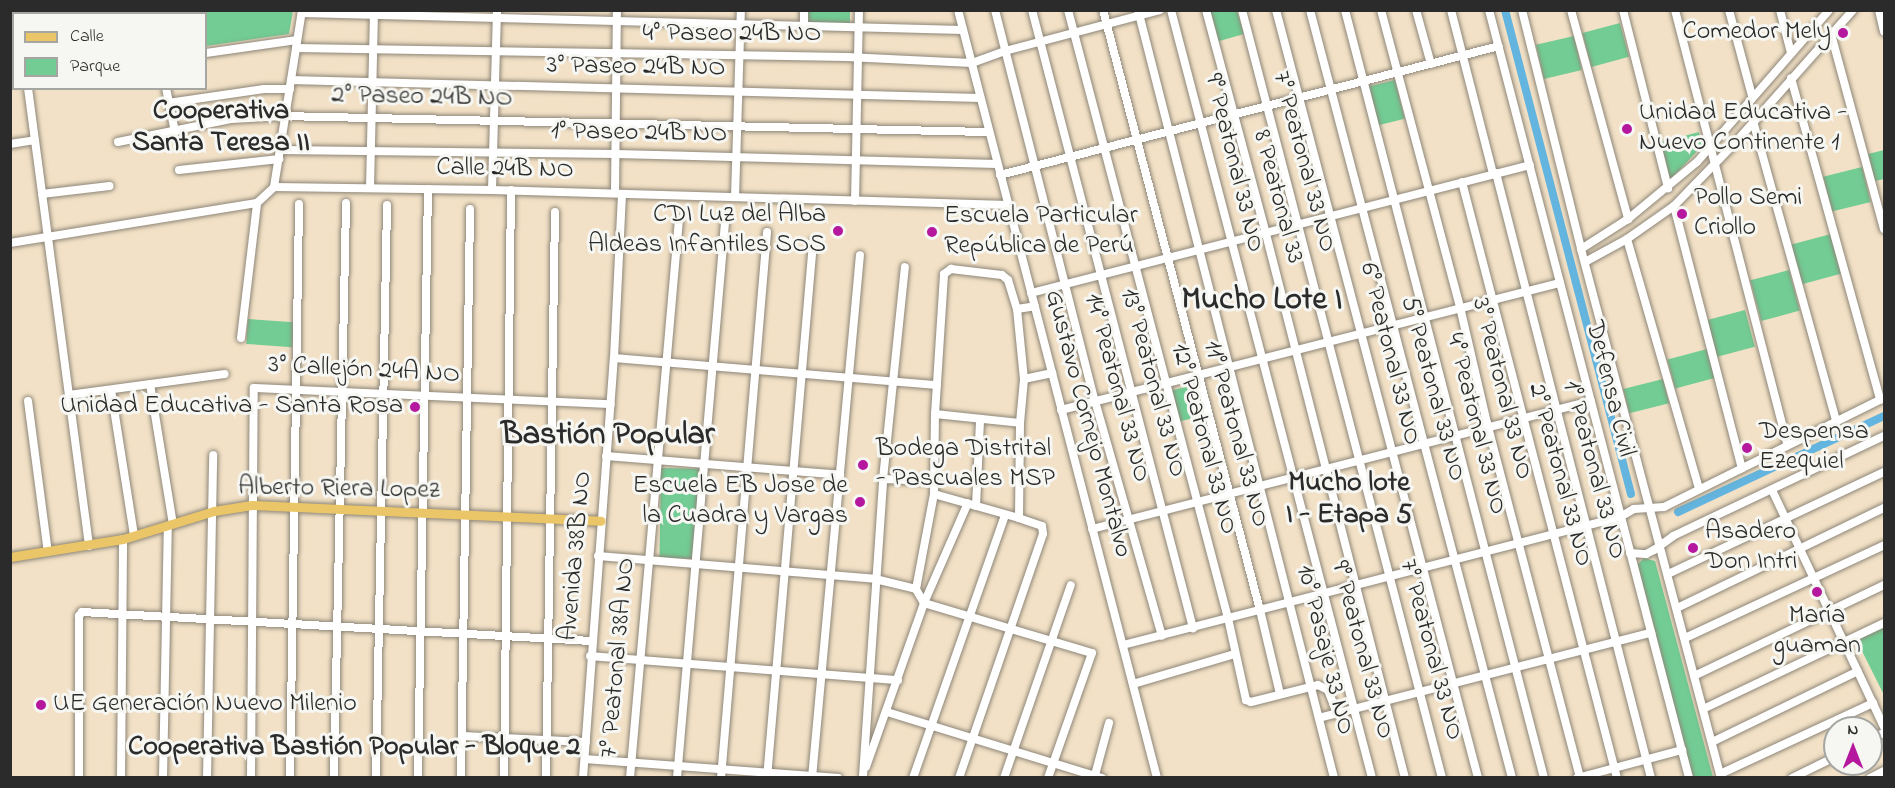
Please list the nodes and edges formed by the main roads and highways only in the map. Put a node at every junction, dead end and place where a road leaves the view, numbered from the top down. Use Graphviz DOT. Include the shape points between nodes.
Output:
graph roads {
  1 [pos="601,521"];
  2 [pos="10,557"];
  1 -- 2 [label="main road, Alberto Riera Lopez" via="252,505 214,511 123,539"];
}
